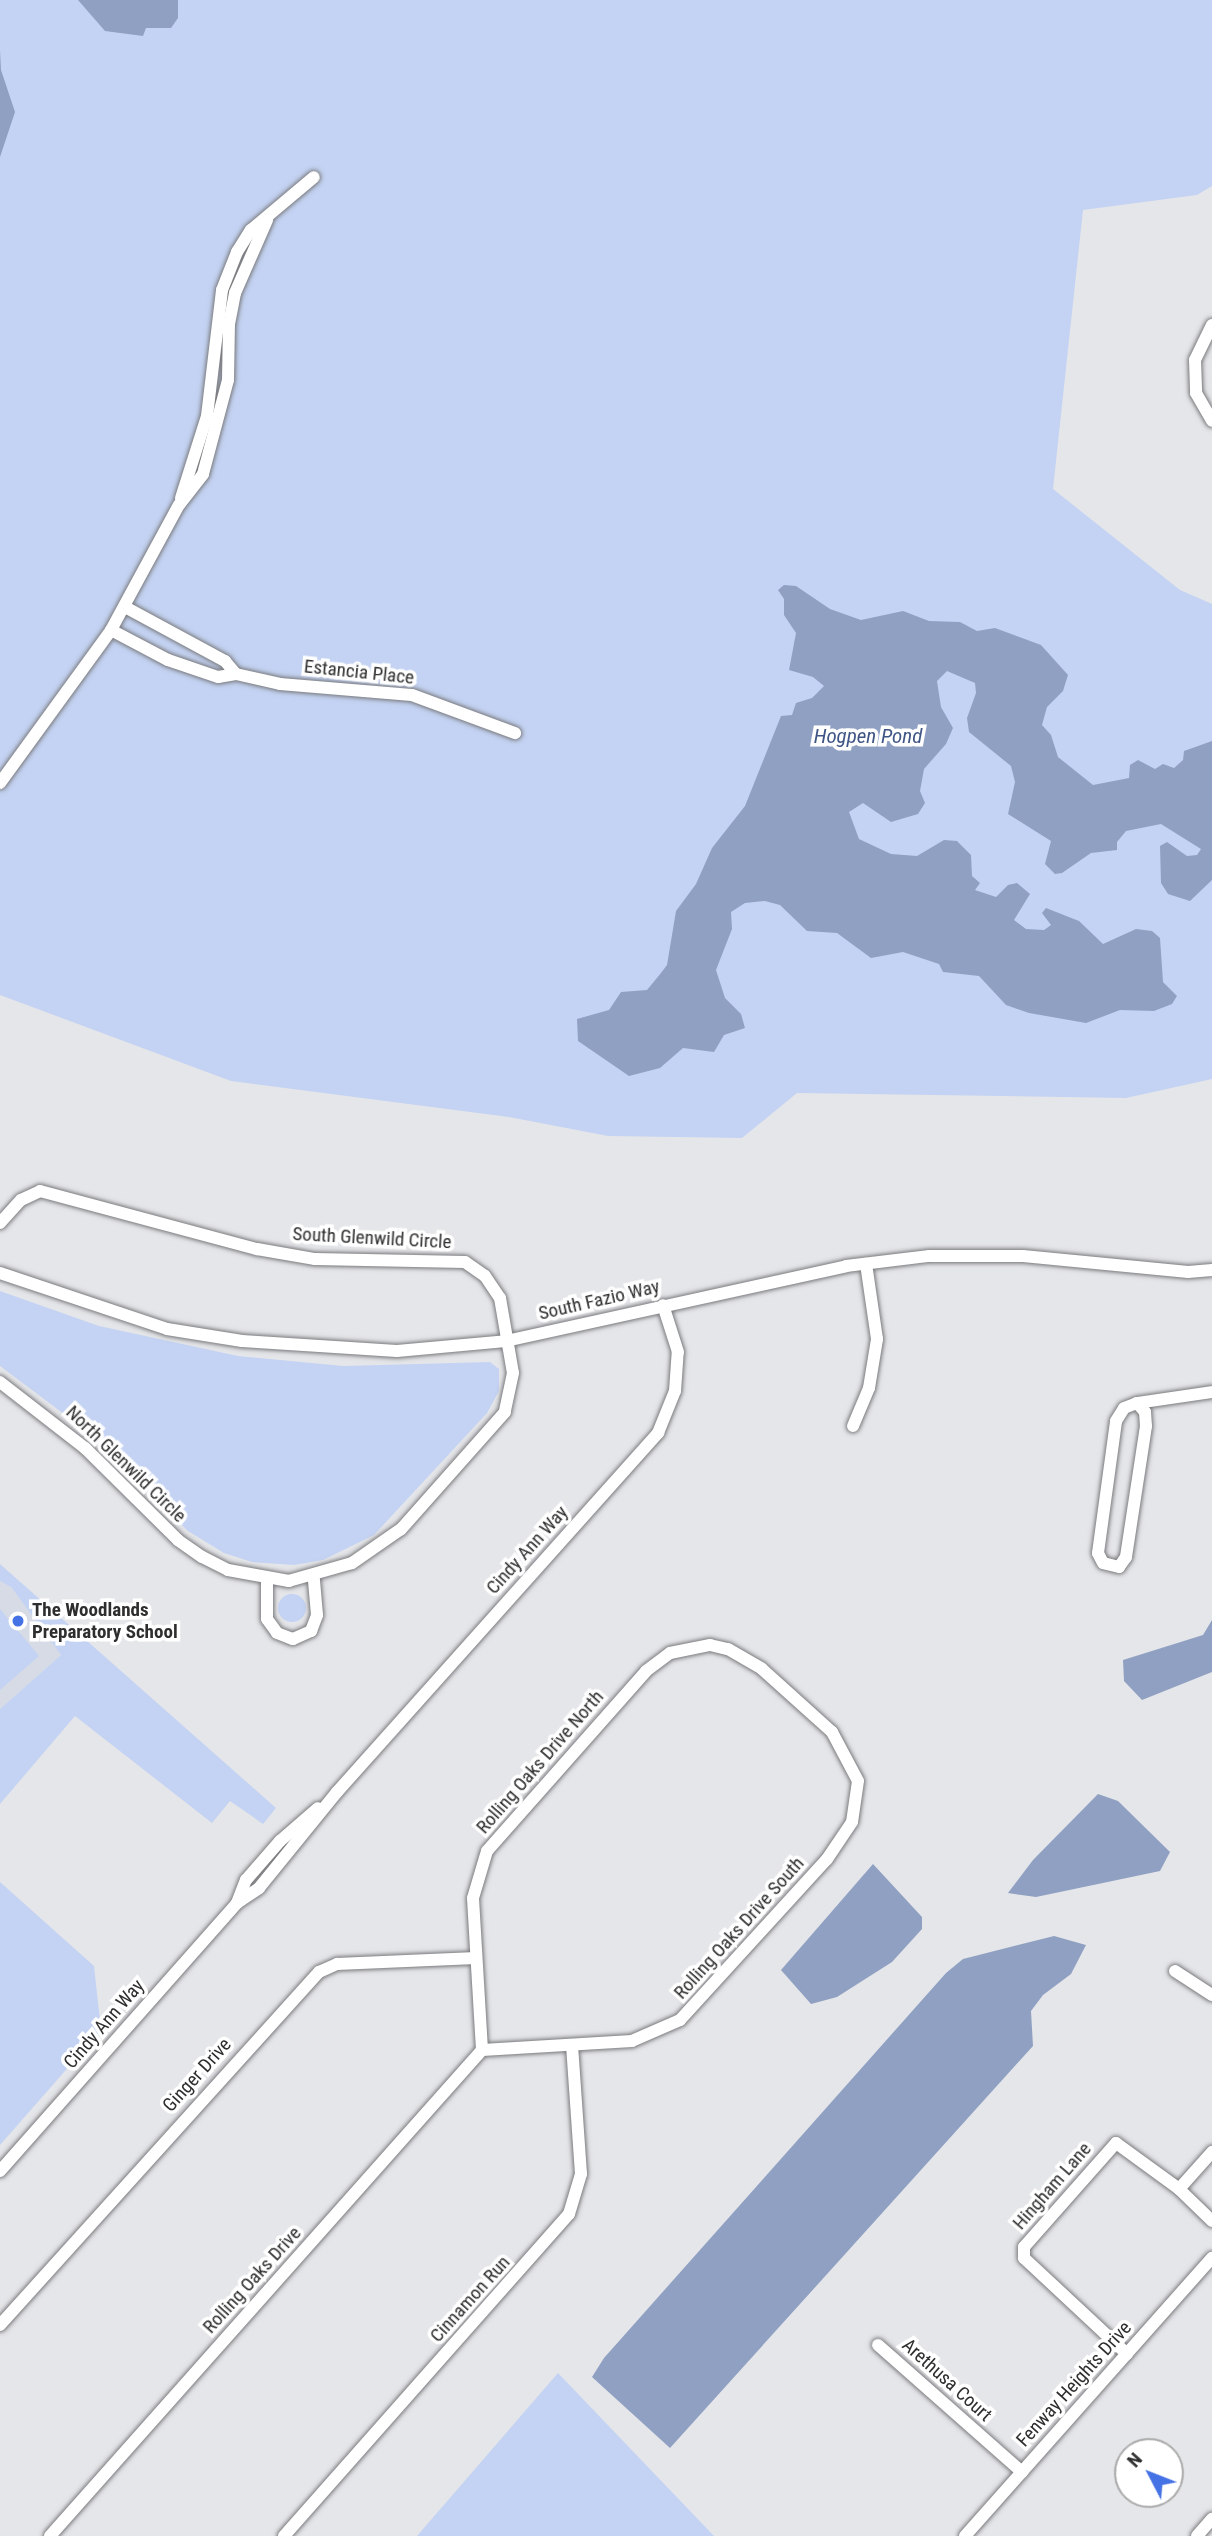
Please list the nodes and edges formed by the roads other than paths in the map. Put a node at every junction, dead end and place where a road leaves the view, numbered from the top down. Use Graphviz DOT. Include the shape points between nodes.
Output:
graph roads {
  1 [pos="314,177"];
  2 [pos="1212,325"];
  3 [pos="1212,421"];
  4 [pos="125,607"];
  5 [pos="111,630"];
  6 [pos="236,674"];
  7 [pos="515,733"];
  8 [pos="0,783"];
  9 [pos="0,1223"];
  10 [pos="866,1264"];
  11 [pos="1212,1270"];
  12 [pos="0,1273"];
  13 [pos="663,1305"];
  14 [pos="506,1341"];
  15 [pos="0,1381"];
  16 [pos="1212,1392"];
  17 [pos="1136,1404"];
  18 [pos="853,1426"];
  19 [pos="228,1570"];
  20 [pos="314,1577"];
  21 [pos="267,1580"];
  22 [pos="790,1692"];
  23 [pos="476,1958"];
  24 [pos="1175,1971"];
  25 [pos="1212,1995"];
  26 [pos="572,2046"];
  27 [pos="482,2050"];
  28 [pos="1212,2152"];
  29 [pos="0,2171"];
  30 [pos="1179,2189"];
  31 [pos="1212,2221"];
  32 [pos="1212,2258"];
  33 [pos="0,2325"];
  34 [pos="877,2345"];
  35 [pos="1127,2354"];
  36 [pos="1022,2472"];
  37 [pos="1212,2519"];
  38 [pos="50,2536"];
  39 [pos="284,2536"];
  40 [pos="965,2536"];
  41 [pos="1197,2536"];
  1 -- 4 [label="street" via="267,220 235,293 220,418 203,474 179,505"];
  2 -- 3 [label="street" via="1195,360 1196,393"];
  4 -- 5 [label="street"];
  4 -- 6 [label="street, Estancia Place" via="225,661"];
  5 -- 6 [label="street, Estancia Place" via="173,662 218,677"];
  5 -- 8 [label="street"];
  6 -- 7 [label="street, Estancia Place" via="281,684 412,695"];
  9 -- 14 [label="street, South Glenwild Circle" via="21,1200 40,1191 292,1255 465,1262 485,1276 500,1298"];
  10 -- 11 [label="street, South Fazio Way" via="929,1256 1023,1255 1188,1272"];
  10 -- 13 [label="street, South Fazio Way"];
  10 -- 18 [label="street" via="877,1339 869,1388"];
  12 -- 14 [label="street, South Fazio Way" via="167,1329 242,1341 397,1351"];
  13 -- 14 [label="street, South Fazio Way"];
  13 -- 29 [label="street, Cindy Ann Way" via="678,1352 676,1391 657,1433 337,1792 280,1841 246,1880 237,1903"];
  14 -- 20 [label="street, South Glenwild Circle" via="513,1373 505,1412 379,1548"];
  15 -- 19 [label="street, North Glenwild Circle" via="85,1448 178,1540"];
  16 -- 17 [label="street"];
  17 -- 17 [label="street" via="1124,1408 1116,1421 1098,1553 1103,1563 1119,1567 1126,1558 1146,1426 1145,1412"];
  19 -- 21 [label="street, South Glenwild Circle"];
  20 -- 21 [label="street, South Glenwild Circle"];
  20 -- 21 [label="street" via="317,1615 311,1632 293,1639 277,1633 267,1619"];
  22 -- 23 [label="street, Rolling Oaks Drive North" via="743,1657 710,1645 670,1653 646,1671 487,1851 473,1898"];
  22 -- 26 [label="street, Rolling Oaks Drive South" via="827,1726 851,1761 858,1801 841,1840 680,2020 632,2041"];
  23 -- 27 [label="street, Rolling Oaks Drive North"];
  23 -- 33 [label="street, Ginger Drive" via="337,1964 318,1972"];
  24 -- 25 [label="street"];
  26 -- 27 [label="street, Rolling Oaks Drive South"];
  26 -- 39 [label="street, Cinnamon Run" via="581,2174 569,2214"];
  27 -- 38 [label="street, Rolling Oaks Drive"];
  28 -- 30 [label="street"];
  30 -- 31 [label="street"];
  30 -- 35 [label="street, Hingham Lane" via="1116,2143 1024,2247 1024,2258"];
  32 -- 35 [label="street, Fenway Heights Drive"];
  34 -- 36 [label="street, Arethusa Court"];
  35 -- 36 [label="street, Fenway Heights Drive"];
  36 -- 40 [label="street, Fenway Heights Drive"];
  37 -- 41 [label="street"];
}
